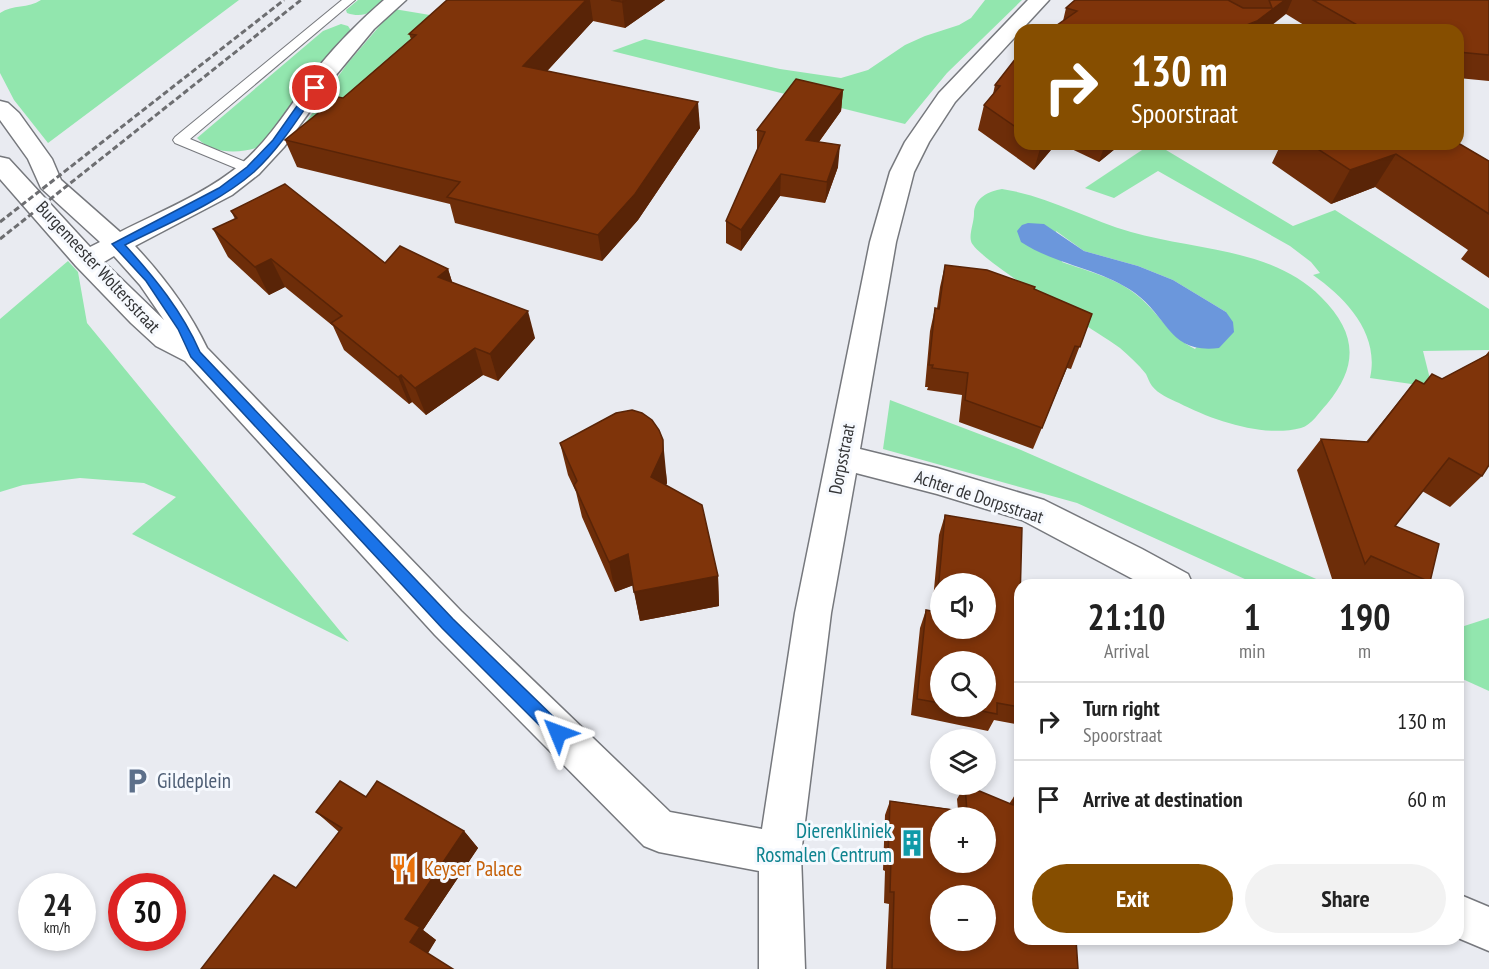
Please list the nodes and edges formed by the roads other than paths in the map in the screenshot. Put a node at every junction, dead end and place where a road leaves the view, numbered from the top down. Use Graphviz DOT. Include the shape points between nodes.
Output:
graph roads {
  1 [pos="349,0"];
  2 [pos="396,0"];
  3 [pos="1039,0"];
  4 [pos="1017,24"];
  5 [pos="1014,27"];
  6 [pos="0,108"];
  7 [pos="0,164"];
  8 [pos="250,170"];
  9 [pos="41,190"];
  10 [pos="118,244"];
  11 [pos="86,260"];
  12 [pos="195,354"];
  13 [pos="842,457"];
  14 [pos="1164,579"];
  15 [pos="780,854"];
  16 [pos="1464,919"];
  17 [pos="1489,930"];
  18 [pos="782,969"];
  1 -- 8 [label="lane" via="180,140"];
  2 -- 8 [label="street" via="367,25 328,70 276,142"];
  3 -- 4 [label="street, Dorpsstraat"];
  5 -- 13 [label="street, Dorpsstraat" via="947,99 902,172 883,242"];
  6 -- 9 [label="street" via="40,159"];
  7 -- 9 [label="street"];
  8 -- 10 [label="street" via="223,190"];
  9 -- 10 [label="street, Burgemeester Woltersstraat"];
  9 -- 11 [label="street, Burgemeester Woltersstraat"];
  10 -- 11 [label="street"];
  10 -- 12 [label="street, Burgemeester Woltersstraat" via="150,279 183,327"];
  11 -- 12 [label="street, Burgemeester Woltersstraat" via="164,337"];
  12 -- 15 [label="street, Burgemeester Woltersstraat" via="448,623 659,831"];
  13 -- 14 [label="street, Achter de Dorpsstraat" via="1032,510"];
  13 -- 15 [label="street, Dorpsstraat" via="813,613"];
  15 -- 18 [label="street, Dorpsstraat"];
  16 -- 17 [label="street"];
}
